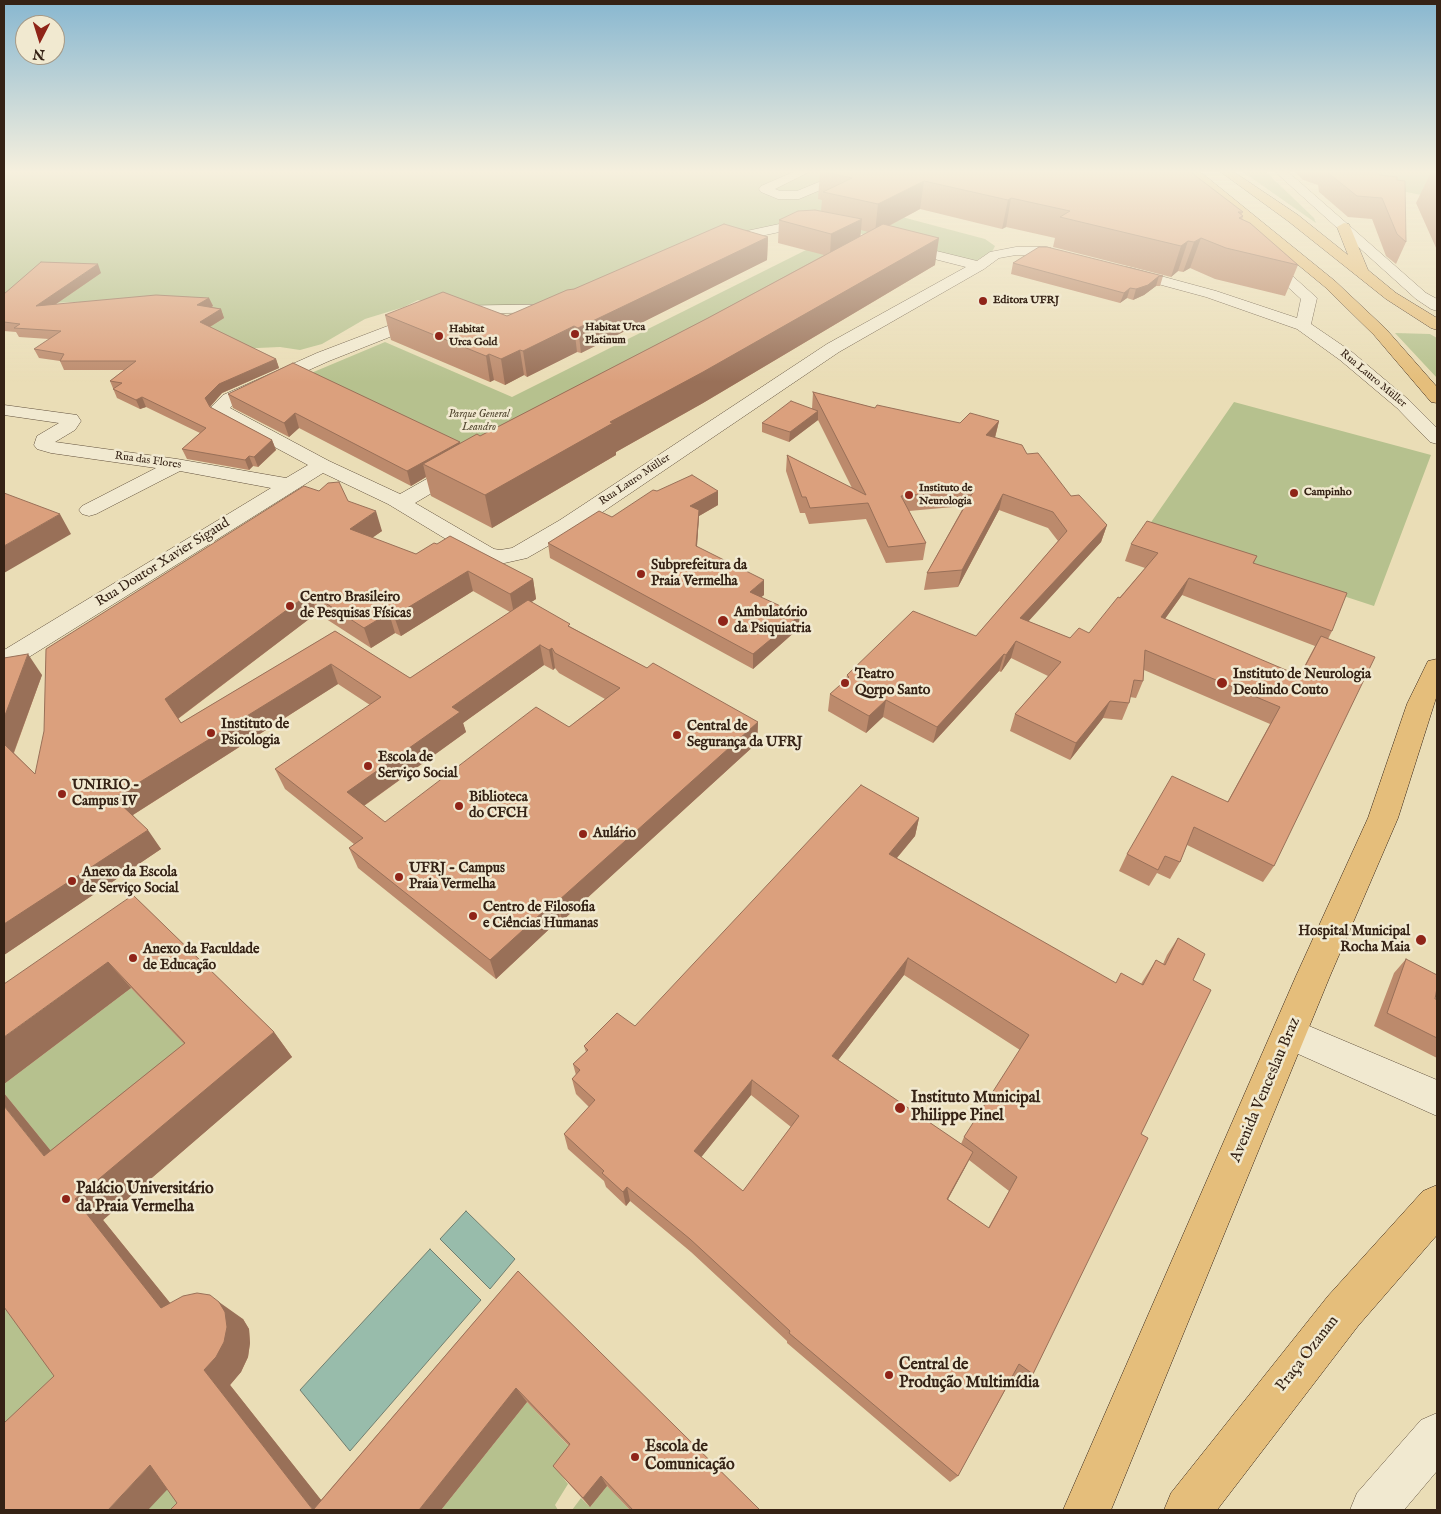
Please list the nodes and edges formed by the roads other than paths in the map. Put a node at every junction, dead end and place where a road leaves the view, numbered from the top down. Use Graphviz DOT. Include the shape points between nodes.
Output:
graph roads {
  1 [pos="723,241"];
  2 [pos="1279,241"];
  3 [pos="1321,241"];
  4 [pos="1350,241"];
  5 [pos="1359,241"];
  6 [pos="885,242"];
  7 [pos="708,246"];
  8 [pos="1045,248"];
  9 [pos="1253,249"];
  10 [pos="1114,265"];
  11 [pos="979,266"];
  12 [pos="1365,277"];
  13 [pos="1264,305"];
  14 [pos="1437,306"];
  15 [pos="576,307"];
  16 [pos="1306,307"];
  17 [pos="1420,313"];
  18 [pos="1437,320"];
  19 [pos="1437,325"];
  20 [pos="1303,326"];
  21 [pos="1437,398"];
  22 [pos="4,410"];
  23 [pos="1437,438"];
  24 [pos="481,457"];
  25 [pos="177,465"];
  26 [pos="322,465"];
  27 [pos="290,485"];
  28 [pos="401,503"];
  29 [pos="89,510"];
  30 [pos="4,661"];
  31 [pos="1437,667"];
  32 [pos="1290,1034"];
  33 [pos="1437,1098"];
  34 [pos="1437,1205"];
  35 [pos="1437,1436"];
  36 [pos="1086,1510"];
  37 [pos="1188,1510"];
  38 [pos="1374,1510"];
  1 -- 7 [label="street"];
  2 -- 21 [label="main road" via="1380,332"];
  3 -- 12 [label="main road"];
  4 -- 12 [label="main road"];
  5 -- 14 [label="street" via="1421,296"];
  6 -- 11 [label="street"];
  8 -- 11 [label="street, Rua Lauro Müller" via="1002,253"];
  9 -- 16 [label="street" via="1301,290 1308,298"];
  10 -- 13 [label="street, Rua Lauro Müller"];
  11 -- 28 [label="street, Rua Lauro Müller" via="833,348 568,525 519,553 500,557 488,554"];
  12 -- 17 [label="main road"];
  13 -- 16 [label="street, Rua Lauro Müller"];
  13 -- 20 [label="street, Rua Lauro Müller"];
  15 -- 26 [label="street, Rua Lauro Müller" via="446,309 323,357 229,399 220,407"];
  16 -- 20 [label="street"];
  17 -- 18 [label="street"];
  17 -- 19 [label="main road"];
  20 -- 23 [label="street, Rua Lauro Müller" via="1346,356"];
  22 -- 25 [label="street, Rua das Flores" via="72,421 47,438 44,445"];
  24 -- 28 [label="street"];
  25 -- 27 [label="street, Rua das Flores"];
  25 -- 29 [label="street"];
  26 -- 27 [label="street, Rua Doutor Xavier Sigaud"];
  26 -- 28 [label="street, Rua Lauro Müller"];
  27 -- 30 [label="street, Rua Doutor Xavier Sigaud"];
  31 -- 32 [label="main road, Avenida Venceslau Braz" via="1420,704 1383,818"];
  32 -- 33 [label="street"];
  32 -- 36 [label="main road, Avenida Venceslau Braz"];
  34 -- 37 [label="main road, Praça Ozanan" via="1342,1311"];
  35 -- 38 [label="street"];
}
